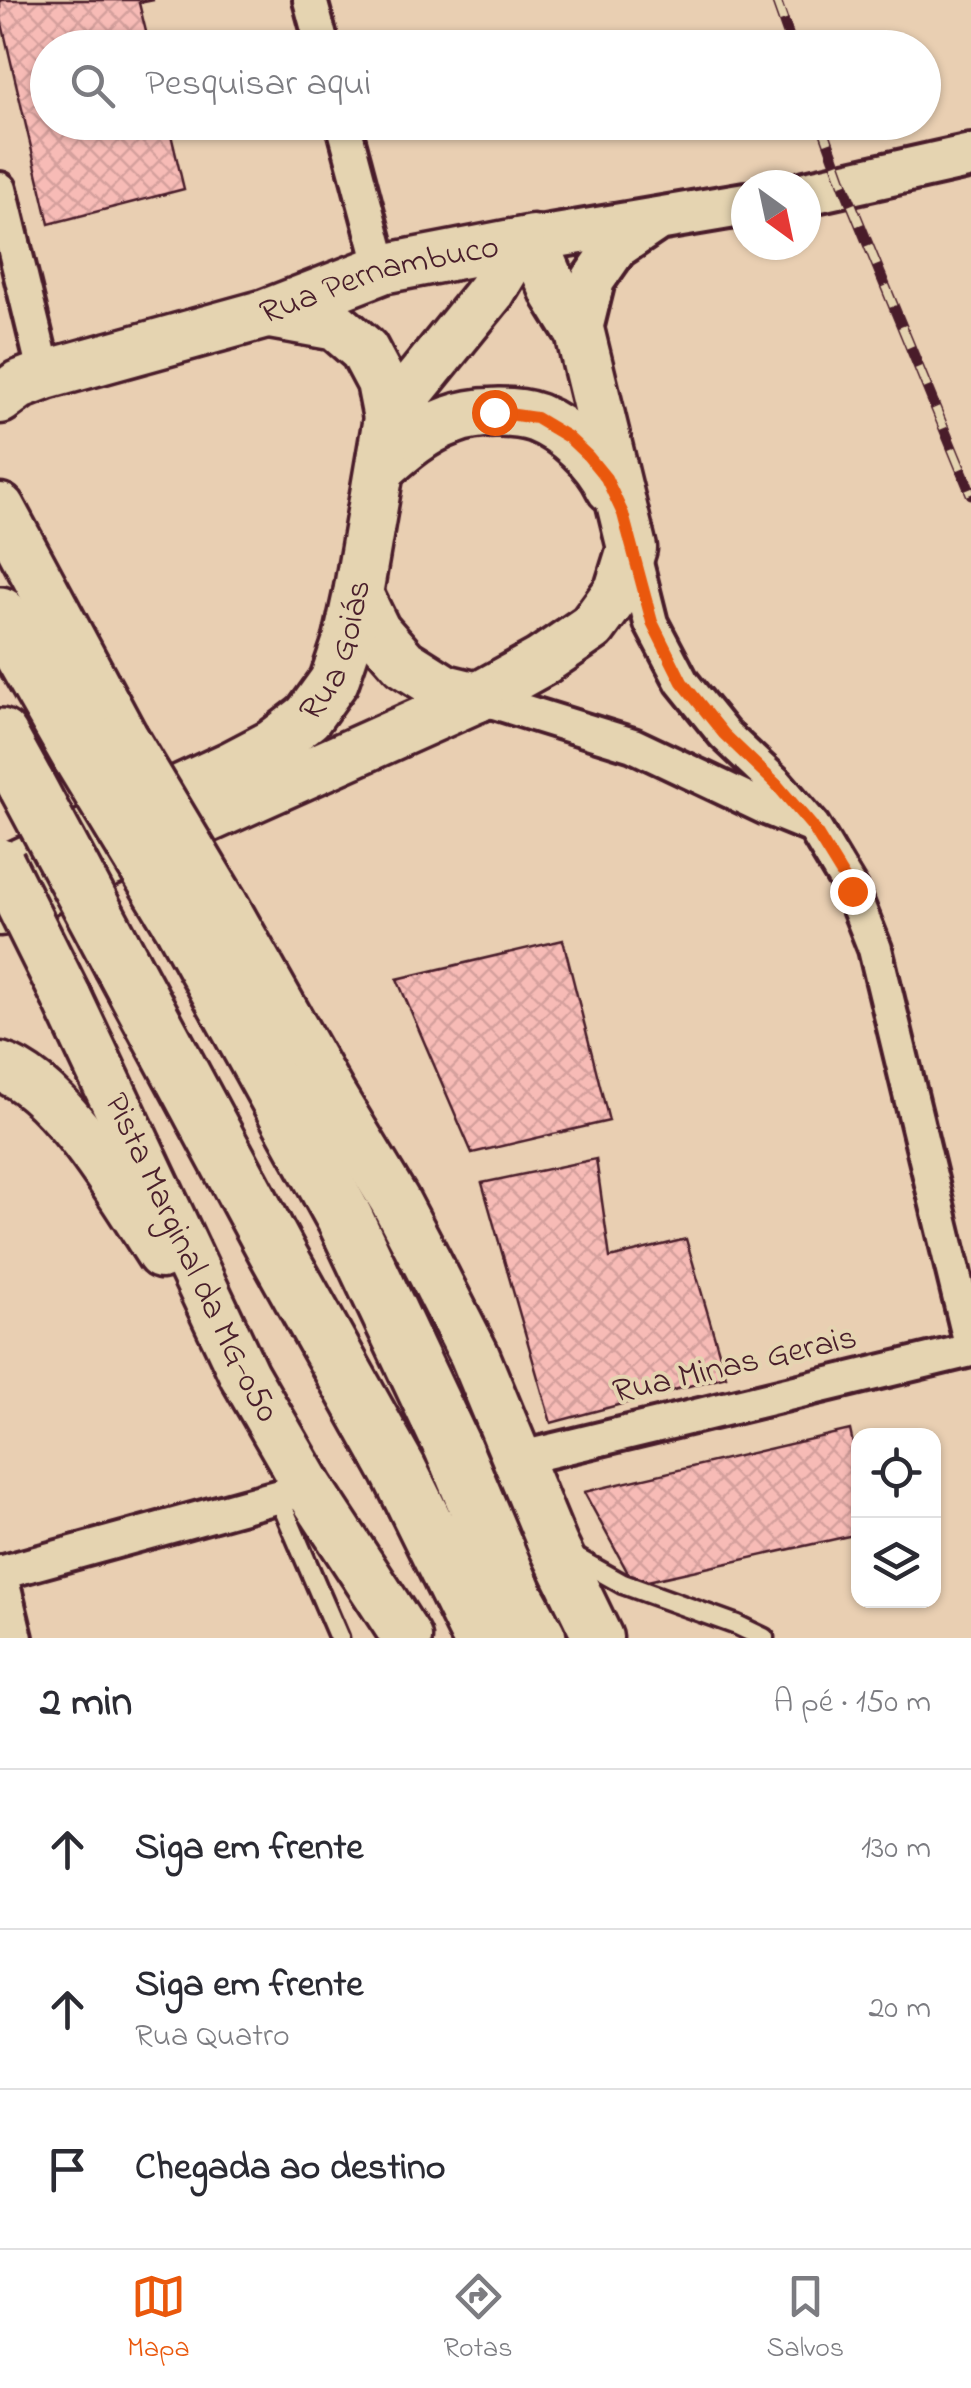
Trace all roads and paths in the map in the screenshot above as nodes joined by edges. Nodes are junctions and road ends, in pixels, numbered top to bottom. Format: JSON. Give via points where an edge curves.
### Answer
{"nodes":[{"id":1,"x":310,"y":0,"type":"edge"},
{"id":2,"x":318,"y":30,"type":"edge"},
{"id":3,"x":348,"y":140,"type":"edge"},
{"id":4,"x":971,"y":156,"type":"edge"},
{"id":5,"x":0,"y":189,"type":"edge"},
{"id":6,"x":821,"y":190,"type":"edge"},
{"id":7,"x":731,"y":207,"type":"edge"},
{"id":8,"x":654,"y":221,"type":"junction"},
{"id":9,"x":527,"y":241,"type":"junction"},
{"id":10,"x":382,"y":269,"type":"junction"},
{"id":11,"x":266,"y":314,"type":"junction"},
{"id":12,"x":580,"y":333,"type":"junction"},
{"id":13,"x":16,"y":385,"type":"edge"},
{"id":14,"x":388,"y":418,"type":"junction"},
{"id":15,"x":380,"y":469,"type":"junction"},
{"id":16,"x":0,"y":508,"type":"edge"},
{"id":17,"x":628,"y":531,"type":"junction"},
{"id":18,"x":358,"y":594,"type":"junction"},
{"id":19,"x":0,"y":614,"type":"edge"},
{"id":20,"x":478,"y":697,"type":"junction"},
{"id":21,"x":0,"y":737,"type":"edge"},
{"id":22,"x":102,"y":747,"type":"junction"},
{"id":23,"x":812,"y":826,"type":"junction"},
{"id":24,"x":0,"y":863,"type":"edge"},
{"id":25,"x":0,"y":873,"type":"edge"},
{"id":26,"x":0,"y":912,"type":"edge"},
{"id":27,"x":203,"y":916,"type":"junction"},
{"id":28,"x":0,"y":1067,"type":"edge"},
{"id":29,"x":971,"y":1347,"type":"edge"},
{"id":30,"x":244,"y":1374,"type":"junction"},
{"id":31,"x":518,"y":1459,"type":"junction"},
{"id":32,"x":294,"y":1492,"type":"junction"},
{"id":33,"x":553,"y":1544,"type":"junction"},
{"id":34,"x":0,"y":1572,"type":"edge"},
{"id":35,"x":16,"y":1638,"type":"edge"},
{"id":36,"x":339,"y":1638,"type":"edge"},
{"id":37,"x":407,"y":1638,"type":"edge"},
{"id":38,"x":481,"y":1638,"type":"edge"},
{"id":39,"x":538,"y":1638,"type":"edge"},
{"id":40,"x":598,"y":1638,"type":"edge"},
{"id":41,"x":764,"y":1638,"type":"edge"}],
"edges":[{"from":1,"to":2,"type":"street"},
{"from":3,"to":10,"type":"street"},
{"from":4,"to":6,"type":"street"},
{"from":5,"to":13,"type":"street"},
{"from":7,"to":8,"type":"street","name":"Rua Pernambuco"},
{"from":8,"to":9,"type":"street","name":"Rua Pernambuco"},
{"from":8,"to":12,"type":"street","via":[[616,247],[593,280]]},
{"from":9,"to":10,"type":"main road","name":"Rua Pernambuco"},
{"from":9,"to":12,"type":"main road"},
{"from":9,"to":14,"type":"main road"},
{"from":10,"to":11,"type":"main road","name":"Rua Pernambuco"},
{"from":11,"to":13,"type":"main road","name":"Rua Pernambuco"},
{"from":11,"to":14,"type":"main road","name":"Rua Goiás","via":[[336,326],[364,350],[382,382]]},
{"from":12,"to":17,"type":"main road"},
{"from":14,"to":15,"type":"main road","name":"Rua Goiás"},
{"from":15,"to":17,"type":"main road","via":[[409,442],[452,419],[494,412],[536,418],[568,437],[606,478]]},
{"from":15,"to":18,"type":"main road","name":"Rua Goiás"},
{"from":16,"to":22,"type":"main road"},
{"from":17,"to":20,"type":"main road","via":[[620,590],[592,627]]},
{"from":17,"to":23,"type":"street","via":[[652,622],[682,682]]},
{"from":18,"to":20,"type":"main road","via":[[404,663],[445,689]]},
{"from":18,"to":25,"type":"main road","name":"Rua Goiás","via":[[334,681],[308,717],[231,766]]},
{"from":19,"to":22,"type":"highway"},
{"from":20,"to":23,"type":"street","via":[[633,745]]},
{"from":20,"to":26,"type":"main road","name":"Rua Goiás"},
{"from":21,"to":38,"type":"highway","bridge":true,"via":[[399,1471]]},
{"from":22,"to":27,"type":"highway","bridge":true},
{"from":23,"to":29,"type":"street","via":[[852,891],[876,949]]},
{"from":24,"to":30,"type":"main road","name":"Pista Marginal da MG-050","bridge":true},
{"from":27,"to":31,"type":"main road","via":[[428,1264]]},
{"from":27,"to":39,"type":"highway"},
{"from":28,"to":30,"type":"main road","via":[[16,1072],[65,1114]]},
{"from":29,"to":31,"type":"street","name":"Rua Minas Gerais"},
{"from":30,"to":32,"type":"main road","name":"Pista Marginal da MG-050"},
{"from":31,"to":33,"type":"main road"},
{"from":32,"to":34,"type":"street"},
{"from":32,"to":36,"type":"lane"},
{"from":32,"to":37,"type":"main road","name":"Pista Marginal da MG-050"},
{"from":33,"to":40,"type":"main road"},
{"from":33,"to":41,"type":"lane","via":[[622,1584]]},
{"from":34,"to":35,"type":"street"}]}
